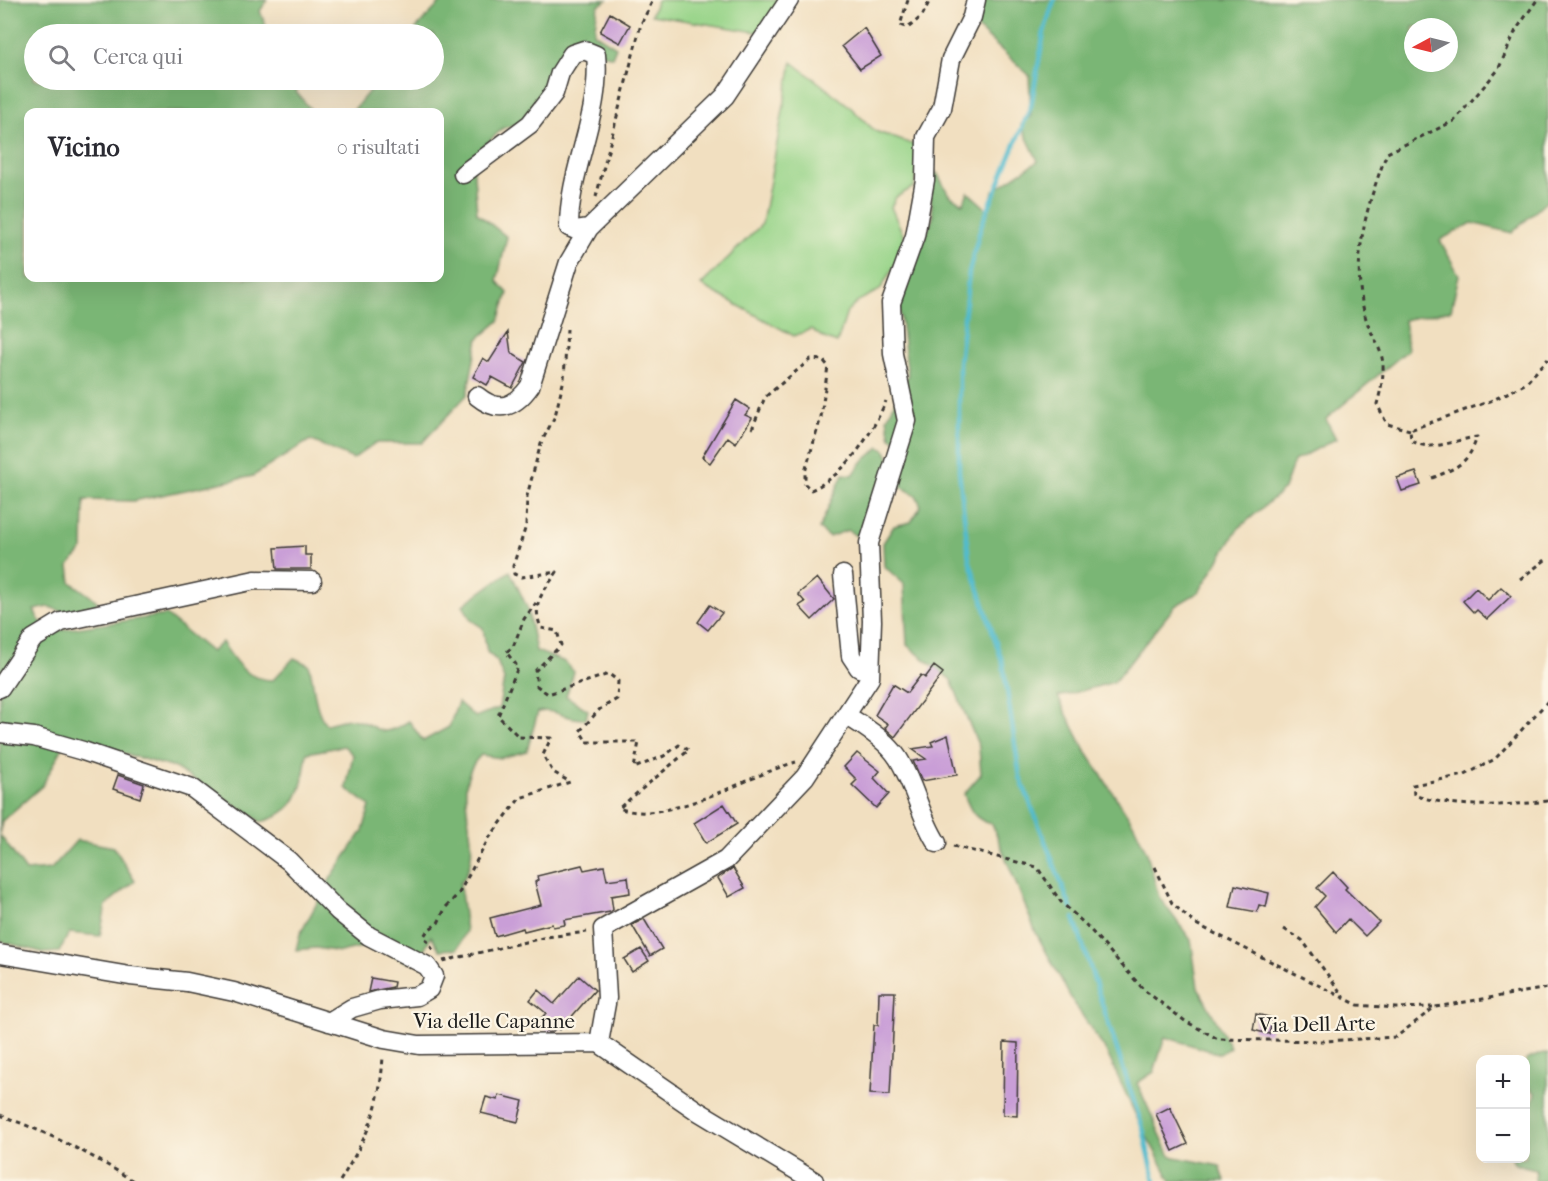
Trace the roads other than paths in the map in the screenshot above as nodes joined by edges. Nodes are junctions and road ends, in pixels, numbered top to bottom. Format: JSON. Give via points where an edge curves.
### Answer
{"nodes":[{"id":1,"x":789,"y":0,"type":"edge"},
{"id":2,"x":976,"y":0,"type":"edge"},
{"id":3,"x":463,"y":174,"type":"dead end"},
{"id":4,"x":590,"y":228,"type":"junction"},
{"id":5,"x":477,"y":396,"type":"dead end"},
{"id":6,"x":843,"y":575,"type":"dead end"},
{"id":7,"x":312,"y":581,"type":"dead end"},
{"id":8,"x":870,"y":671,"type":"junction"},
{"id":9,"x":0,"y":688,"type":"edge"},
{"id":10,"x":847,"y":716,"type":"junction"},
{"id":11,"x":0,"y":733,"type":"edge"},
{"id":12,"x":937,"y":843,"type":"road end"},
{"id":13,"x":0,"y":954,"type":"edge"},
{"id":14,"x":329,"y":1022,"type":"junction"},
{"id":15,"x":599,"y":1043,"type":"junction"},
{"id":16,"x":814,"y":1181,"type":"edge"}],
"edges":[{"from":1,"to":4,"type":"street","via":[[725,96]]},
{"from":2,"to":8,"type":"street","via":[[951,59],[942,108],[926,137],[925,180],[915,236],[891,303],[894,354],[907,422],[869,543]]},
{"from":3,"to":4,"type":"street","via":[[530,124],[554,93],[572,54],[590,52],[596,55],[599,81],[569,211],[569,227]]},
{"from":4,"to":5,"type":"street","via":[[569,262],[530,386],[519,401],[501,407],[488,405]]},
{"from":6,"to":8,"type":"street","via":[[851,656],[859,668]]},
{"from":7,"to":9,"type":"street","via":[[255,580],[61,622],[33,639]]},
{"from":8,"to":10,"type":"street","via":[[870,678]]},
{"from":10,"to":12,"type":"street","via":[[897,756],[925,825]]},
{"from":10,"to":15,"type":"street","via":[[814,764],[726,860],[603,929],[607,998]]},
{"from":11,"to":14,"type":"street","via":[[34,737],[83,751],[192,788],[289,861],[369,936],[427,966],[434,976],[429,989],[417,996],[352,1008]]},
{"from":13,"to":14,"type":"street","name":"Via delle Capanne","via":[[187,982],[234,992]]},
{"from":14,"to":15,"type":"street","name":"Via delle Capanne","via":[[419,1045]]},
{"from":15,"to":16,"type":"street","name":"Via delle Capanne","via":[[696,1110]]}]}
